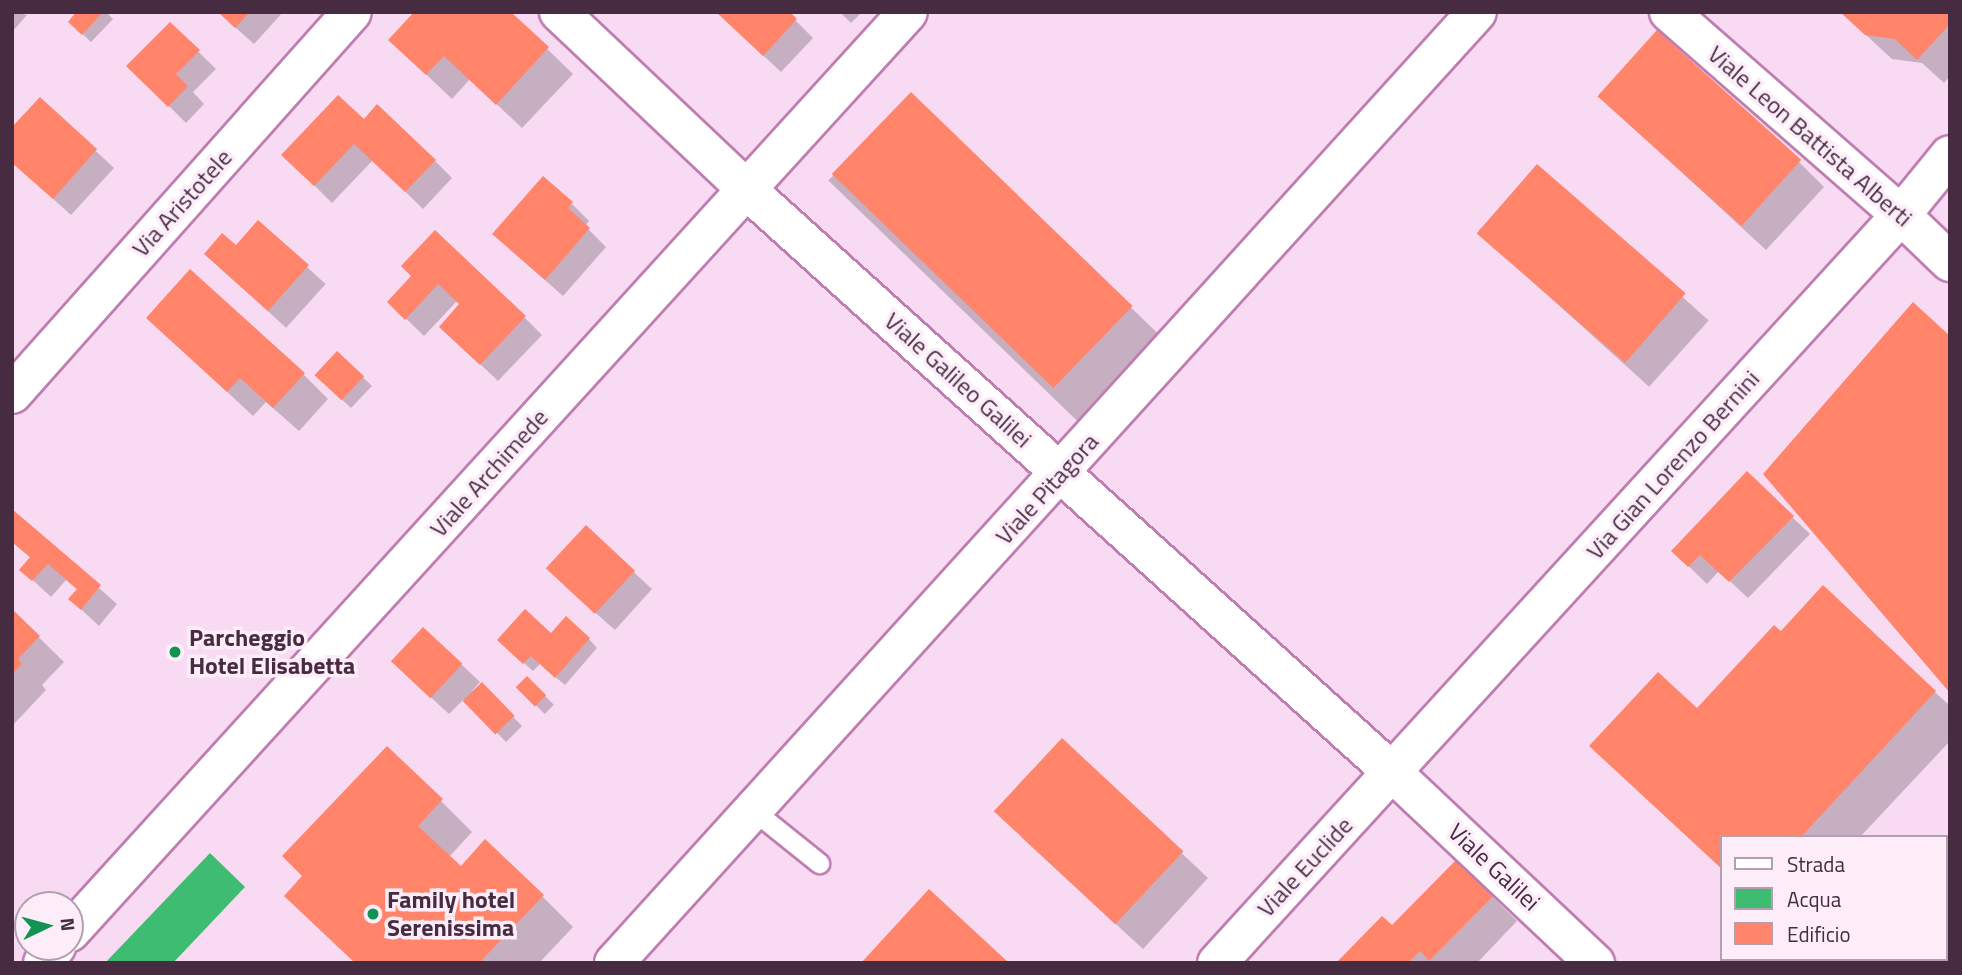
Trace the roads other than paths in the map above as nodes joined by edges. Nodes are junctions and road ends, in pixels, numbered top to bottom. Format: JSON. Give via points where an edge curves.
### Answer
{"nodes":[{"id":1,"x":352,"y":12,"type":"edge"},
{"id":2,"x":559,"y":12,"type":"edge"},
{"id":3,"x":908,"y":12,"type":"edge"},
{"id":4,"x":1477,"y":12,"type":"edge"},
{"id":5,"x":1669,"y":12,"type":"edge"},
{"id":6,"x":1950,"y":155,"type":"edge"},
{"id":7,"x":747,"y":190,"type":"junction"},
{"id":8,"x":1901,"y":215,"type":"junction"},
{"id":9,"x":1950,"y":262,"type":"edge"},
{"id":10,"x":12,"y":394,"type":"edge"},
{"id":11,"x":1062,"y":473,"type":"junction"},
{"id":12,"x":1392,"y":772,"type":"junction"},
{"id":13,"x":753,"y":810,"type":"junction"},
{"id":14,"x":819,"y":863,"type":"dead end"},
{"id":15,"x":84,"y":917,"type":"edge"},
{"id":16,"x":614,"y":963,"type":"edge"},
{"id":17,"x":1217,"y":963,"type":"edge"},
{"id":18,"x":1595,"y":963,"type":"edge"}],
"edges":[{"from":1,"to":10,"type":"street","name":"Via Aristotele"},
{"from":2,"to":7,"type":"street","name":"Viale Galileo Galilei"},
{"from":3,"to":7,"type":"street","name":"Viale Archimede"},
{"from":4,"to":11,"type":"street","name":"Viale Pitagora"},
{"from":5,"to":8,"type":"street","name":"Viale Leon Battista Alberti"},
{"from":6,"to":8,"type":"street","name":"Via Gian Lorenzo Bernini"},
{"from":7,"to":11,"type":"street","name":"Viale Galileo Galilei"},
{"from":7,"to":15,"type":"street","name":"Viale Archimede"},
{"from":8,"to":9,"type":"street","name":"Viale Leon Battista Alberti"},
{"from":8,"to":12,"type":"street","name":"Via Gian Lorenzo Bernini"},
{"from":11,"to":12,"type":"street","name":"Viale Galileo Galilei"},
{"from":11,"to":13,"type":"street","name":"Viale Pitagora"},
{"from":12,"to":17,"type":"street","name":"Viale Euclide"},
{"from":12,"to":18,"type":"street","name":"Viale Galilei"},
{"from":13,"to":14,"type":"lane"},
{"from":13,"to":16,"type":"street","name":"Viale Pitagora"}]}
